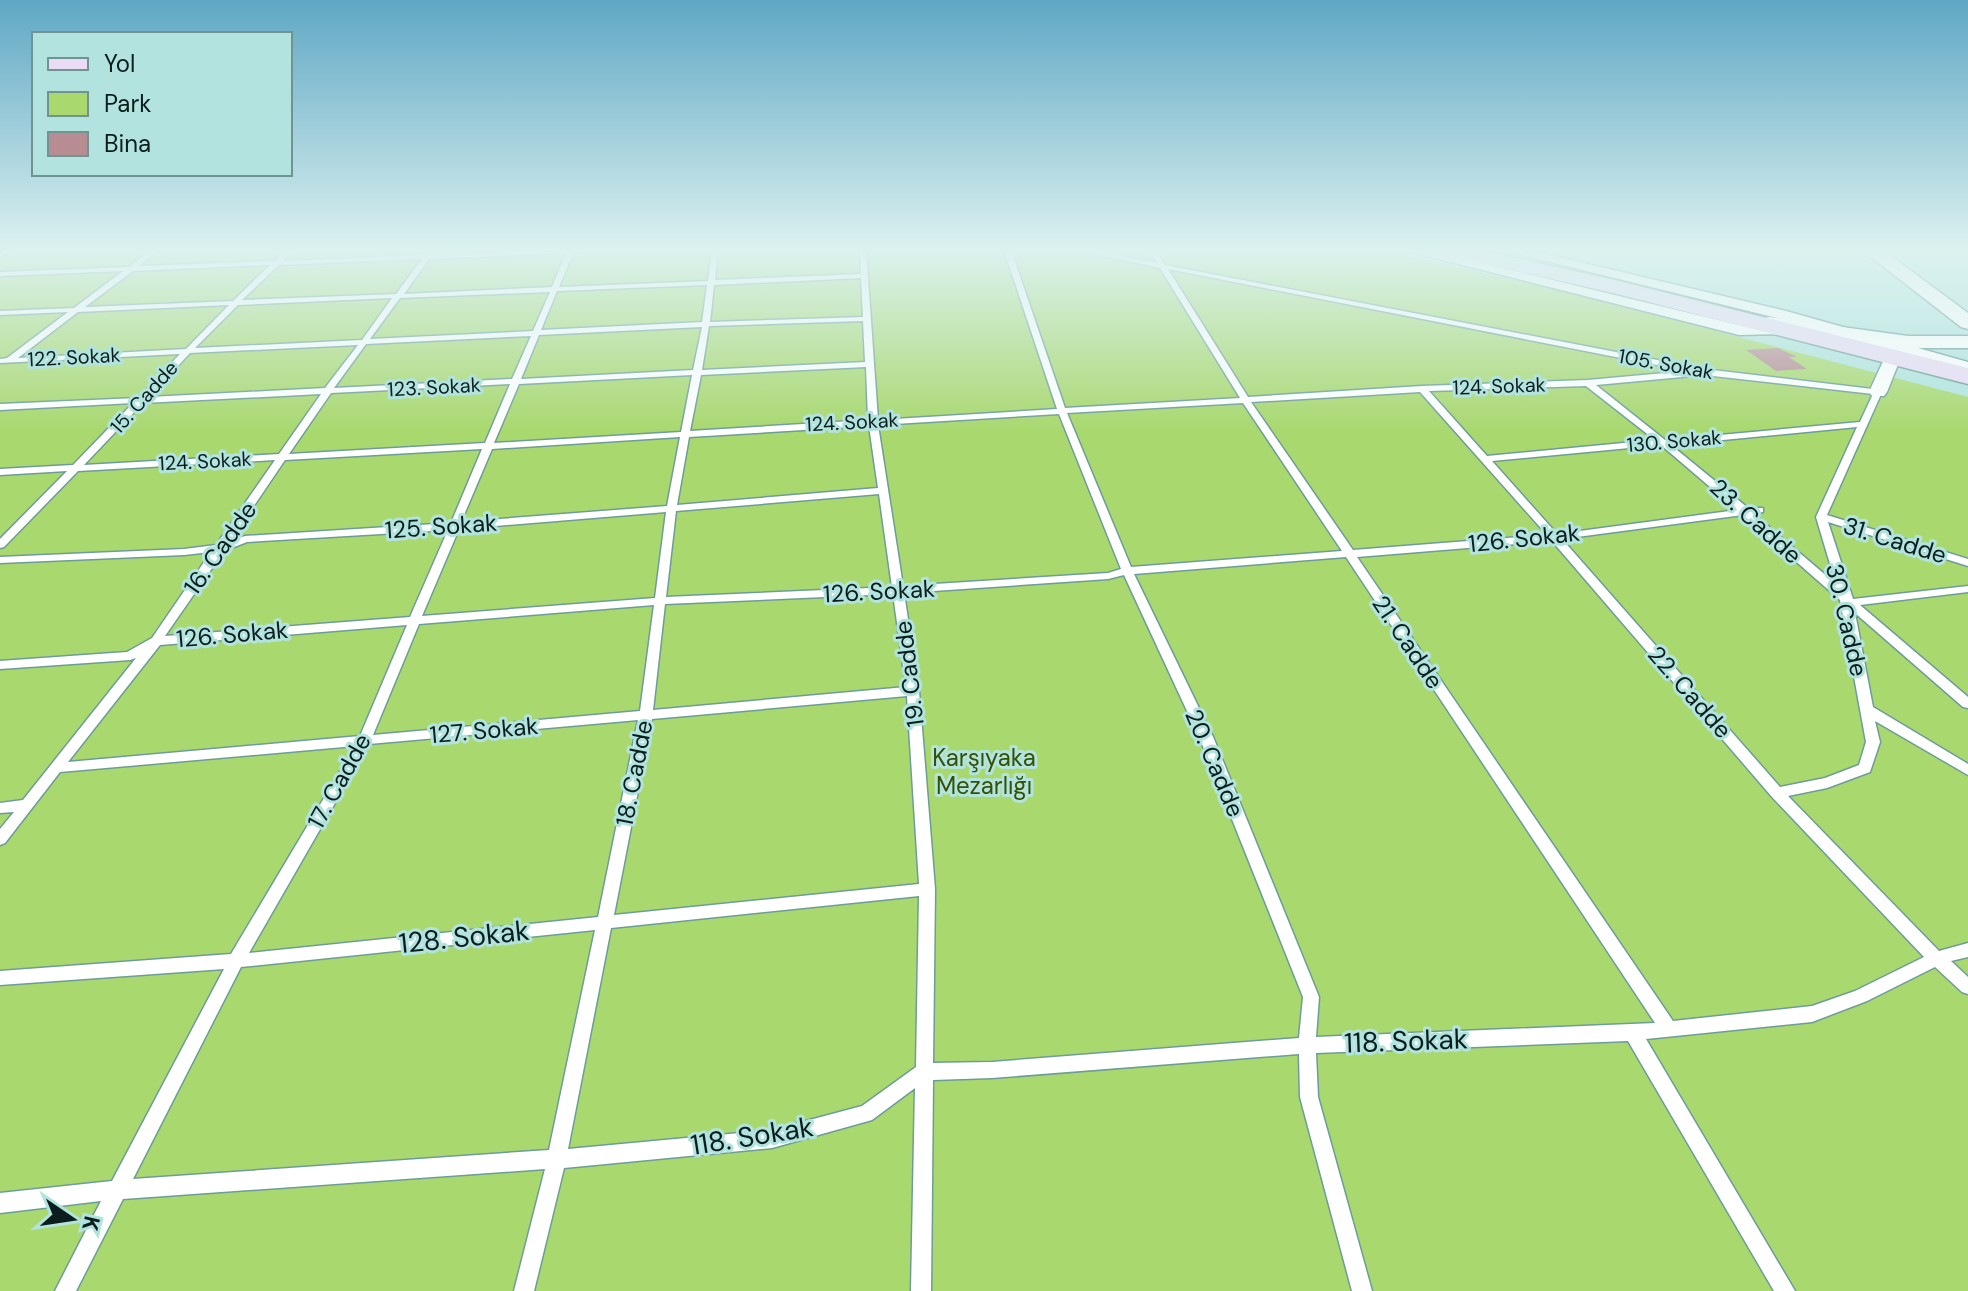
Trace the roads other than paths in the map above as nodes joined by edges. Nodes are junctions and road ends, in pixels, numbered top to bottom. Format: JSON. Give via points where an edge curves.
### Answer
{"nodes":[{"id":1,"x":73,"y":310,"type":"edge"},
{"id":2,"x":79,"y":310,"type":"edge"},
{"id":3,"x":225,"y":310,"type":"edge"},
{"id":4,"x":386,"y":310,"type":"edge"},
{"id":5,"x":545,"y":310,"type":"edge"},
{"id":6,"x":707,"y":310,"type":"edge"},
{"id":7,"x":867,"y":310,"type":"edge"},
{"id":8,"x":1028,"y":310,"type":"edge"},
{"id":9,"x":1189,"y":310,"type":"edge"},
{"id":10,"x":1385,"y":310,"type":"edge"},
{"id":11,"x":1658,"y":310,"type":"edge"},
{"id":12,"x":1707,"y":310,"type":"edge"},
{"id":13,"x":1760,"y":310,"type":"edge"},
{"id":14,"x":1946,"y":310,"type":"edge"},
{"id":15,"x":0,"y":313,"type":"edge"},
{"id":16,"x":867,"y":319,"type":"junction"},
{"id":17,"x":1753,"y":321,"type":"junction"},
{"id":18,"x":706,"y":324,"type":"junction"},
{"id":19,"x":1968,"y":328,"type":"edge"},
{"id":20,"x":1785,"y":329,"type":"junction"},
{"id":21,"x":534,"y":334,"type":"junction"},
{"id":22,"x":1852,"y":334,"type":"junction"},
{"id":23,"x":364,"y":342,"type":"junction"},
{"id":24,"x":185,"y":351,"type":"junction"},
{"id":25,"x":1893,"y":357,"type":"junction"},
{"id":26,"x":4,"y":361,"type":"edge"},
{"id":27,"x":868,"y":364,"type":"junction"},
{"id":28,"x":1968,"y":367,"type":"edge"},
{"id":29,"x":0,"y":368,"type":"edge"},
{"id":30,"x":1704,"y":372,"type":"junction"},
{"id":31,"x":697,"y":373,"type":"junction"},
{"id":32,"x":1968,"y":376,"type":"edge"},
{"id":33,"x":514,"y":383,"type":"junction"},
{"id":34,"x":1588,"y":383,"type":"junction"},
{"id":35,"x":1422,"y":389,"type":"junction"},
{"id":36,"x":327,"y":392,"type":"junction"},
{"id":37,"x":1878,"y":392,"type":"junction"},
{"id":38,"x":143,"y":399,"type":"junction"},
{"id":39,"x":1245,"y":399,"type":"junction"},
{"id":40,"x":0,"y":407,"type":"edge"},
{"id":41,"x":1062,"y":411,"type":"junction"},
{"id":42,"x":873,"y":420,"type":"junction"},
{"id":43,"x":1863,"y":424,"type":"junction"},
{"id":44,"x":684,"y":433,"type":"junction"},
{"id":45,"x":1665,"y":441,"type":"junction"},
{"id":46,"x":490,"y":446,"type":"junction"},
{"id":47,"x":281,"y":458,"type":"junction"},
{"id":48,"x":1485,"y":459,"type":"junction"},
{"id":49,"x":79,"y":467,"type":"junction"},
{"id":50,"x":0,"y":472,"type":"edge"},
{"id":51,"x":884,"y":491,"type":"junction"},
{"id":52,"x":671,"y":509,"type":"junction"},
{"id":53,"x":1752,"y":511,"type":"junction"},
{"id":54,"x":1821,"y":517,"type":"junction"},
{"id":55,"x":456,"y":526,"type":"junction"},
{"id":56,"x":1553,"y":536,"type":"junction"},
{"id":57,"x":0,"y":545,"type":"edge"},
{"id":58,"x":221,"y":548,"type":"junction"},
{"id":59,"x":1350,"y":555,"type":"junction"},
{"id":60,"x":0,"y":560,"type":"edge"},
{"id":61,"x":1968,"y":563,"type":"edge"},
{"id":62,"x":1127,"y":571,"type":"junction"},
{"id":63,"x":1968,"y":589,"type":"edge"},
{"id":64,"x":899,"y":590,"type":"junction"},
{"id":65,"x":661,"y":601,"type":"junction"},
{"id":66,"x":1847,"y":603,"type":"junction"},
{"id":67,"x":416,"y":618,"type":"junction"},
{"id":68,"x":156,"y":641,"type":"junction"},
{"id":69,"x":0,"y":665,"type":"edge"},
{"id":70,"x":913,"y":691,"type":"junction"},
{"id":71,"x":1968,"y":704,"type":"edge"},
{"id":72,"x":1866,"y":709,"type":"junction"},
{"id":73,"x":646,"y":715,"type":"junction"},
{"id":74,"x":364,"y":741,"type":"junction"},
{"id":75,"x":54,"y":768,"type":"junction"},
{"id":76,"x":1968,"y":770,"type":"edge"},
{"id":77,"x":1777,"y":793,"type":"junction"},
{"id":78,"x":24,"y":805,"type":"junction"},
{"id":79,"x":0,"y":808,"type":"edge"},
{"id":80,"x":0,"y":839,"type":"edge"},
{"id":81,"x":927,"y":889,"type":"junction"},
{"id":82,"x":606,"y":922,"type":"junction"},
{"id":83,"x":1968,"y":950,"type":"edge"},
{"id":84,"x":1938,"y":958,"type":"junction"},
{"id":85,"x":236,"y":961,"type":"junction"},
{"id":86,"x":0,"y":978,"type":"edge"},
{"id":87,"x":1968,"y":987,"type":"edge"},
{"id":88,"x":1669,"y":1029,"type":"junction"},
{"id":89,"x":1633,"y":1033,"type":"junction"},
{"id":90,"x":1307,"y":1045,"type":"junction"},
{"id":91,"x":923,"y":1072,"type":"junction"},
{"id":92,"x":557,"y":1159,"type":"junction"},
{"id":93,"x":115,"y":1190,"type":"junction"},
{"id":94,"x":0,"y":1203,"type":"edge"},
{"id":95,"x":65,"y":1291,"type":"edge"},
{"id":96,"x":524,"y":1291,"type":"edge"},
{"id":97,"x":921,"y":1291,"type":"edge"},
{"id":98,"x":1362,"y":1291,"type":"edge"},
{"id":99,"x":1785,"y":1291,"type":"edge"}],
"edges":[{"from":1,"to":15,"type":"lane"},
{"from":2,"to":26,"type":"lane"},
{"from":3,"to":24,"type":"lane","name":"15. Cadde"},
{"from":4,"to":23,"type":"lane","name":"16. Cadde"},
{"from":5,"to":21,"type":"lane","name":"17. Cadde"},
{"from":6,"to":18,"type":"lane","name":"18. Cadde"},
{"from":7,"to":16,"type":"lane","name":"19. Cadde"},
{"from":8,"to":41,"type":"lane","name":"20. Cadde"},
{"from":9,"to":39,"type":"lane","name":"21. Cadde"},
{"from":10,"to":30,"type":"lane","name":"105. Sokak"},
{"from":11,"to":20,"type":"street","via":[[1739,330]]},
{"from":12,"to":17,"type":"main road"},
{"from":13,"to":22,"type":"street"},
{"from":14,"to":19,"type":"street"},
{"from":16,"to":18,"type":"lane","name":"122. Sokak"},
{"from":16,"to":27,"type":"lane","name":"19. Cadde"},
{"from":17,"to":20,"type":"main road"},
{"from":17,"to":22,"type":"street"},
{"from":18,"to":21,"type":"lane","name":"122. Sokak"},
{"from":18,"to":31,"type":"lane","name":"18. Cadde"},
{"from":19,"to":22,"type":"street","via":[[1932,344]]},
{"from":20,"to":25,"type":"main road"},
{"from":21,"to":23,"type":"lane","name":"122. Sokak"},
{"from":21,"to":33,"type":"lane","name":"17. Cadde"},
{"from":22,"to":28,"type":"street"},
{"from":23,"to":24,"type":"lane","name":"122. Sokak"},
{"from":23,"to":36,"type":"lane","name":"16. Cadde"},
{"from":24,"to":26,"type":"lane","name":"122. Sokak"},
{"from":24,"to":38,"type":"lane","name":"15. Cadde"},
{"from":25,"to":32,"type":"main road"},
{"from":25,"to":37,"type":"street"},
{"from":26,"to":29,"type":"lane"},
{"from":27,"to":31,"type":"lane","name":"123. Sokak"},
{"from":27,"to":42,"type":"lane","name":"19. Cadde"},
{"from":30,"to":34,"type":"lane","name":"124. Sokak"},
{"from":30,"to":37,"type":"lane","name":"105. Sokak"},
{"from":31,"to":33,"type":"lane","name":"123. Sokak"},
{"from":31,"to":44,"type":"lane","name":"18. Cadde"},
{"from":33,"to":36,"type":"lane","name":"123. Sokak"},
{"from":33,"to":46,"type":"lane","name":"17. Cadde"},
{"from":34,"to":35,"type":"lane","name":"124. Sokak"},
{"from":34,"to":45,"type":"lane","name":"23. Cadde"},
{"from":35,"to":39,"type":"lane","name":"124. Sokak"},
{"from":35,"to":48,"type":"lane","name":"22. Cadde"},
{"from":36,"to":38,"type":"lane","name":"123. Sokak"},
{"from":36,"to":47,"type":"lane","name":"16. Cadde"},
{"from":37,"to":43,"type":"lane"},
{"from":38,"to":40,"type":"lane","name":"123. Sokak"},
{"from":38,"to":49,"type":"lane","name":"15. Cadde"},
{"from":39,"to":41,"type":"lane","name":"124. Sokak"},
{"from":39,"to":59,"type":"lane","name":"21. Cadde"},
{"from":41,"to":42,"type":"lane","name":"124. Sokak"},
{"from":41,"to":62,"type":"lane","name":"20. Cadde"},
{"from":42,"to":44,"type":"lane","name":"124. Sokak"},
{"from":42,"to":51,"type":"lane","name":"19. Cadde"},
{"from":43,"to":45,"type":"lane","name":"130. Sokak"},
{"from":43,"to":54,"type":"lane"},
{"from":44,"to":46,"type":"lane","name":"124. Sokak"},
{"from":44,"to":52,"type":"lane","name":"18. Cadde"},
{"from":45,"to":48,"type":"lane","name":"130. Sokak"},
{"from":45,"to":53,"type":"lane","name":"23. Cadde"},
{"from":46,"to":47,"type":"lane","name":"124. Sokak"},
{"from":46,"to":55,"type":"lane","name":"17. Cadde"},
{"from":47,"to":49,"type":"lane","name":"124. Sokak"},
{"from":47,"to":58,"type":"lane","name":"16. Cadde"},
{"from":48,"to":56,"type":"lane","name":"22. Cadde"},
{"from":49,"to":50,"type":"lane","name":"124. Sokak"},
{"from":49,"to":57,"type":"lane","name":"15. Cadde"},
{"from":51,"to":52,"type":"lane","name":"125. Sokak"},
{"from":51,"to":64,"type":"lane","name":"19. Cadde"},
{"from":52,"to":55,"type":"lane","name":"125. Sokak"},
{"from":52,"to":65,"type":"lane","name":"18. Cadde"},
{"from":53,"to":56,"type":"lane","name":"126. Sokak"},
{"from":53,"to":66,"type":"lane","name":"23. Cadde"},
{"from":54,"to":61,"type":"lane","name":"31. Cadde"},
{"from":54,"to":66,"type":"lane","name":"30. Cadde"},
{"from":55,"to":58,"type":"lane","name":"125. Sokak","via":[[245,539]]},
{"from":55,"to":67,"type":"lane","name":"17. Cadde"},
{"from":56,"to":59,"type":"lane","name":"126. Sokak"},
{"from":56,"to":77,"type":"lane","name":"22. Cadde"},
{"from":58,"to":60,"type":"lane","name":"125. Sokak"},
{"from":58,"to":68,"type":"lane","name":"16. Cadde"},
{"from":59,"to":62,"type":"lane","name":"126. Sokak"},
{"from":59,"to":88,"type":"lane","name":"21. Cadde"},
{"from":62,"to":64,"type":"lane","name":"126. Sokak"},
{"from":62,"to":90,"type":"lane","name":"20. Cadde","via":[[1207,739],[1311,997]]},
{"from":63,"to":66,"type":"lane"},
{"from":64,"to":65,"type":"lane","name":"126. Sokak"},
{"from":64,"to":70,"type":"lane","name":"19. Cadde"},
{"from":65,"to":67,"type":"lane","name":"126. Sokak"},
{"from":65,"to":73,"type":"lane","name":"18. Cadde"},
{"from":66,"to":71,"type":"lane","name":"23. Cadde"},
{"from":66,"to":72,"type":"lane","name":"30. Cadde"},
{"from":67,"to":68,"type":"lane","name":"126. Sokak"},
{"from":67,"to":74,"type":"lane","name":"17. Cadde"},
{"from":68,"to":69,"type":"lane","name":"126. Sokak","via":[[130,656]]},
{"from":68,"to":75,"type":"lane","name":"16. Cadde"},
{"from":70,"to":73,"type":"lane","name":"127. Sokak"},
{"from":70,"to":81,"type":"lane","name":"19. Cadde"},
{"from":72,"to":76,"type":"lane"},
{"from":72,"to":77,"type":"lane","name":"30. Cadde","via":[[1873,742],[1865,768],[1827,783]]},
{"from":73,"to":74,"type":"lane","name":"127. Sokak"},
{"from":73,"to":82,"type":"lane","name":"18. Cadde"},
{"from":74,"to":75,"type":"lane","name":"127. Sokak"},
{"from":74,"to":85,"type":"lane","name":"17. Cadde"},
{"from":75,"to":78,"type":"lane","name":"16. Cadde"},
{"from":77,"to":84,"type":"lane","name":"22. Cadde"},
{"from":78,"to":79,"type":"lane"},
{"from":78,"to":80,"type":"lane","name":"16. Cadde"},
{"from":81,"to":82,"type":"lane","name":"128. Sokak"},
{"from":81,"to":91,"type":"lane","name":"19. Cadde"},
{"from":82,"to":85,"type":"lane","name":"128. Sokak"},
{"from":82,"to":92,"type":"lane","name":"18. Cadde"},
{"from":83,"to":84,"type":"lane","name":"118. Sokak"},
{"from":84,"to":87,"type":"lane","name":"22. Cadde"},
{"from":84,"to":88,"type":"lane","name":"118. Sokak","via":[[1812,1014]]},
{"from":85,"to":86,"type":"lane","name":"128. Sokak"},
{"from":85,"to":93,"type":"lane","name":"17. Cadde"},
{"from":88,"to":89,"type":"lane","name":"118. Sokak"},
{"from":89,"to":90,"type":"lane","name":"118. Sokak"},
{"from":89,"to":99,"type":"lane"},
{"from":90,"to":91,"type":"lane","name":"118. Sokak"},
{"from":90,"to":98,"type":"lane","name":"20. Cadde","via":[[1309,1097]]},
{"from":91,"to":92,"type":"lane","name":"118. Sokak","via":[[866,1114],[772,1139]]},
{"from":91,"to":97,"type":"lane","name":"19. Cadde"},
{"from":92,"to":93,"type":"lane","name":"118. Sokak"},
{"from":92,"to":96,"type":"lane","name":"18. Cadde"},
{"from":93,"to":94,"type":"lane","name":"118. Sokak"},
{"from":93,"to":95,"type":"lane","name":"17. Cadde"}]}
